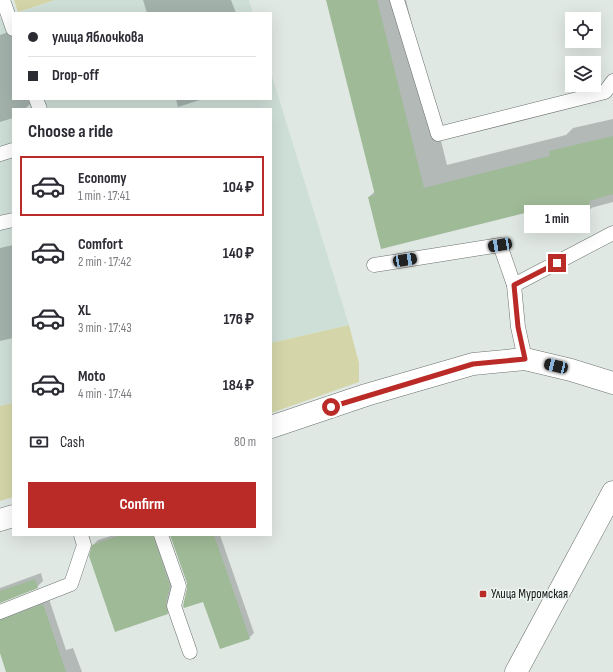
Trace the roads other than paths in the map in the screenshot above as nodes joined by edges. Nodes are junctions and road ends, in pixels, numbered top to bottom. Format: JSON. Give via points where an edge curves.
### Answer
{"nodes":[{"id":1,"x":3,"y":0,"type":"edge"},
{"id":2,"x":397,"y":0,"type":"edge"},
{"id":3,"x":12,"y":26,"type":"edge"},
{"id":4,"x":613,"y":81,"type":"edge"},
{"id":5,"x":12,"y":150,"type":"edge"},
{"id":6,"x":0,"y":154,"type":"edge"},
{"id":7,"x":12,"y":220,"type":"edge"},
{"id":8,"x":0,"y":223,"type":"edge"},
{"id":9,"x":613,"y":233,"type":"edge"},
{"id":10,"x":374,"y":265,"type":"dead end"},
{"id":11,"x":514,"y":285,"type":"junction"},
{"id":12,"x":525,"y":359,"type":"junction"},
{"id":13,"x":613,"y":383,"type":"edge"},
{"id":14,"x":272,"y":427,"type":"edge"},
{"id":15,"x":613,"y":492,"type":"edge"},
{"id":16,"x":12,"y":516,"type":"edge"},
{"id":17,"x":0,"y":520,"type":"edge"},
{"id":18,"x":81,"y":536,"type":"edge"},
{"id":19,"x":161,"y":536,"type":"edge"},
{"id":20,"x":0,"y":612,"type":"edge"},
{"id":21,"x":190,"y":652,"type":"dead end"},
{"id":22,"x":516,"y":672,"type":"edge"}],
"edges":[{"from":1,"to":3,"type":"lane"},
{"from":2,"to":4,"type":"lane","via":[[438,134],[606,92]]},
{"from":5,"to":6,"type":"lane"},
{"from":7,"to":8,"type":"lane"},
{"from":9,"to":11,"type":"lane"},
{"from":10,"to":11,"type":"lane","via":[[500,245]]},
{"from":11,"to":12,"type":"lane","via":[[518,327]]},
{"from":12,"to":13,"type":"street"},
{"from":12,"to":14,"type":"street","via":[[473,364],[366,395]]},
{"from":15,"to":22,"type":"street"},
{"from":16,"to":17,"type":"street"},
{"from":18,"to":20,"type":"lane","via":[[84,545],[70,584]]},
{"from":19,"to":21,"type":"lane","via":[[178,586],[174,606]]}]}
